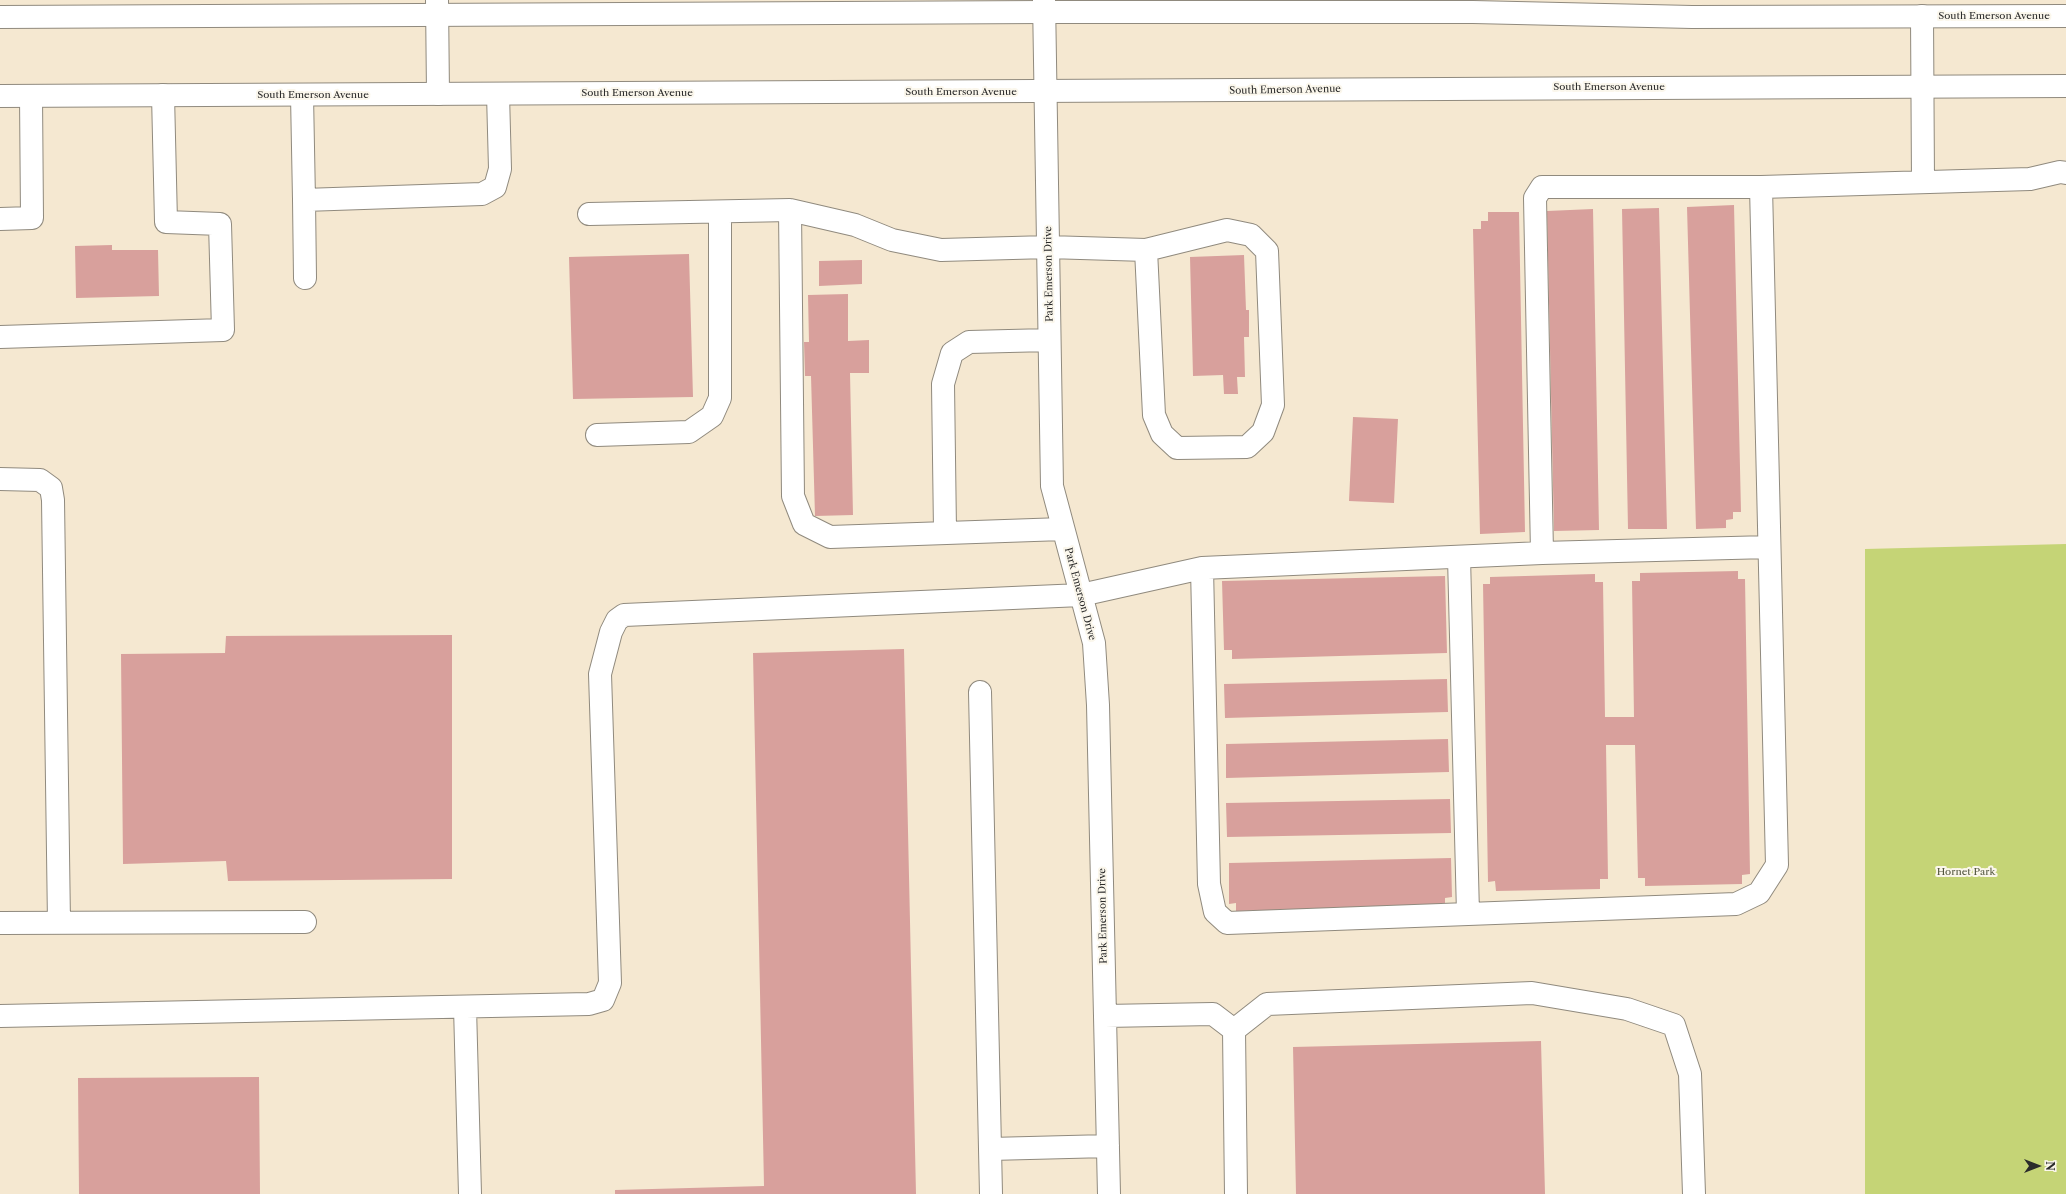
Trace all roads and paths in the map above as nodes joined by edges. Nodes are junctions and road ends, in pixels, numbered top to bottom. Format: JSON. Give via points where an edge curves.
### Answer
{"nodes":[{"id":1,"x":1044,"y":6,"type":"edge"},
{"id":2,"x":437,"y":8,"type":"edge"},
{"id":3,"x":1922,"y":16,"type":"junction"},
{"id":4,"x":2066,"y":16,"type":"edge"},
{"id":5,"x":0,"y":17,"type":"edge"},
{"id":6,"x":1923,"y":86,"type":"junction"},
{"id":7,"x":2066,"y":86,"type":"edge"},
{"id":8,"x":1046,"y":92,"type":"junction"},
{"id":9,"x":438,"y":94,"type":"junction"},
{"id":10,"x":498,"y":94,"type":"junction"},
{"id":11,"x":302,"y":95,"type":"junction"},
{"id":12,"x":0,"y":96,"type":"edge"},
{"id":13,"x":31,"y":96,"type":"junction"},
{"id":14,"x":163,"y":96,"type":"junction"},
{"id":15,"x":2066,"y":173,"type":"edge"},
{"id":16,"x":1923,"y":182,"type":"junction"},
{"id":17,"x":1762,"y":187,"type":"junction"},
{"id":18,"x":304,"y":200,"type":"junction"},
{"id":19,"x":790,"y":210,"type":"junction"},
{"id":20,"x":720,"y":212,"type":"junction"},
{"id":21,"x":589,"y":214,"type":"dead end"},
{"id":22,"x":0,"y":219,"type":"edge"},
{"id":23,"x":1048,"y":248,"type":"junction"},
{"id":24,"x":1146,"y":250,"type":"junction"},
{"id":25,"x":305,"y":278,"type":"dead end"},
{"id":26,"x":0,"y":337,"type":"edge"},
{"id":27,"x":1049,"y":340,"type":"junction"},
{"id":28,"x":597,"y":435,"type":"dead end"},
{"id":29,"x":0,"y":479,"type":"edge"},
{"id":30,"x":1063,"y":528,"type":"junction"},
{"id":31,"x":945,"y":532,"type":"junction"},
{"id":32,"x":1769,"y":547,"type":"junction"},
{"id":33,"x":1542,"y":553,"type":"junction"},
{"id":34,"x":1459,"y":556,"type":"junction"},
{"id":35,"x":1202,"y":568,"type":"junction"},
{"id":36,"x":1081,"y":595,"type":"junction"},
{"id":37,"x":980,"y":692,"type":"dead end"},
{"id":38,"x":1468,"y":914,"type":"junction"},
{"id":39,"x":305,"y":922,"type":"dead end"},
{"id":40,"x":0,"y":923,"type":"edge"},
{"id":41,"x":59,"y":923,"type":"junction"},
{"id":42,"x":465,"y":1007,"type":"junction"},
{"id":43,"x":0,"y":1016,"type":"edge"},
{"id":44,"x":1105,"y":1016,"type":"junction"},
{"id":45,"x":1234,"y":1030,"type":"junction"},
{"id":46,"x":1108,"y":1146,"type":"junction"},
{"id":47,"x":990,"y":1149,"type":"junction"},
{"id":48,"x":470,"y":1194,"type":"edge"},
{"id":49,"x":991,"y":1194,"type":"edge"},
{"id":50,"x":1109,"y":1194,"type":"edge"},
{"id":51,"x":1236,"y":1194,"type":"edge"},
{"id":52,"x":1694,"y":1194,"type":"edge"}],
"edges":[{"from":1,"to":2,"type":"main road","name":"South Emerson Avenue"},
{"from":1,"to":3,"type":"main road","name":"South Emerson Avenue","via":[[1692,17]]},
{"from":1,"to":8,"type":"main road","name":"Park Emerson Drive"},
{"from":2,"to":5,"type":"main road","name":"South Emerson Avenue"},
{"from":2,"to":9,"type":"main road"},
{"from":3,"to":4,"type":"main road","name":"South Emerson Avenue"},
{"from":3,"to":6,"type":"main road"},
{"from":6,"to":7,"type":"main road","name":"South Emerson Avenue"},
{"from":6,"to":8,"type":"main road","name":"South Emerson Avenue"},
{"from":6,"to":16,"type":"main road"},
{"from":8,"to":10,"type":"main road","name":"South Emerson Avenue"},
{"from":8,"to":23,"type":"main road","name":"Park Emerson Drive"},
{"from":9,"to":10,"type":"main road","name":"South Emerson Avenue"},
{"from":9,"to":11,"type":"main road","name":"South Emerson Avenue"},
{"from":10,"to":18,"type":"main road","via":[[500,169],[495,186],[482,194]]},
{"from":11,"to":14,"type":"main road","name":"South Emerson Avenue"},
{"from":11,"to":18,"type":"main road"},
{"from":12,"to":13,"type":"main road","name":"South Emerson Avenue"},
{"from":13,"to":14,"type":"main road","name":"South Emerson Avenue"},
{"from":13,"to":22,"type":"main road","via":[[32,218]]},
{"from":14,"to":26,"type":"main road","via":[[166,222],[220,224],[223,330]]},
{"from":15,"to":16,"type":"main road","via":[[2030,179]]},
{"from":16,"to":17,"type":"main road"},
{"from":17,"to":32,"type":"main road"},
{"from":17,"to":33,"type":"main road","via":[[1542,187],[1536,198]]},
{"from":18,"to":25,"type":"main road"},
{"from":19,"to":20,"type":"main road"},
{"from":19,"to":23,"type":"main road","via":[[855,224],[892,240],[941,250]]},
{"from":19,"to":31,"type":"main road","via":[[793,496],[804,524],[830,537]]},
{"from":20,"to":21,"type":"main road"},
{"from":20,"to":28,"type":"main road","via":[[720,398],[712,416],[689,432]]},
{"from":23,"to":24,"type":"main road"},
{"from":23,"to":27,"type":"main road","name":"Park Emerson Drive"},
{"from":24,"to":24,"type":"main road","via":[[1154,414],[1162,434],[1177,448],[1247,447],[1263,432],[1273,405],[1267,251],[1250,235],[1227,230]]},
{"from":27,"to":30,"type":"main road","name":"Park Emerson Drive","via":[[1052,486]]},
{"from":27,"to":31,"type":"main road","via":[[969,342],[952,353],[943,384]]},
{"from":29,"to":41,"type":"main road","via":[[40,480],[51,488],[53,500]]},
{"from":30,"to":31,"type":"main road"},
{"from":30,"to":36,"type":"main road","name":"Park Emerson Drive"},
{"from":32,"to":33,"type":"main road"},
{"from":32,"to":38,"type":"main road","via":[[1777,865],[1759,893],[1736,904]]},
{"from":33,"to":34,"type":"main road"},
{"from":34,"to":35,"type":"main road"},
{"from":34,"to":38,"type":"main road"},
{"from":35,"to":36,"type":"main road"},
{"from":35,"to":38,"type":"main road","via":[[1209,884],[1215,912],[1227,923]]},
{"from":36,"to":42,"type":"main road","via":[[624,615],[617,620],[611,632],[600,674],[610,983],[603,1000],[589,1004]]},
{"from":36,"to":44,"type":"main road","name":"Park Emerson Drive","via":[[1094,643],[1098,705]]},
{"from":37,"to":47,"type":"main road"},
{"from":39,"to":41,"type":"main road"},
{"from":40,"to":41,"type":"main road"},
{"from":42,"to":43,"type":"main road"},
{"from":42,"to":48,"type":"main road"},
{"from":44,"to":45,"type":"main road","via":[[1213,1014]]},
{"from":44,"to":46,"type":"main road","name":"Park Emerson Drive"},
{"from":45,"to":51,"type":"main road"},
{"from":45,"to":52,"type":"main road","via":[[1267,1004],[1532,993],[1627,1009],[1674,1025],[1690,1074]]},
{"from":46,"to":47,"type":"main road"},
{"from":46,"to":50,"type":"main road","name":"Park Emerson Drive"},
{"from":47,"to":49,"type":"main road"}]}
